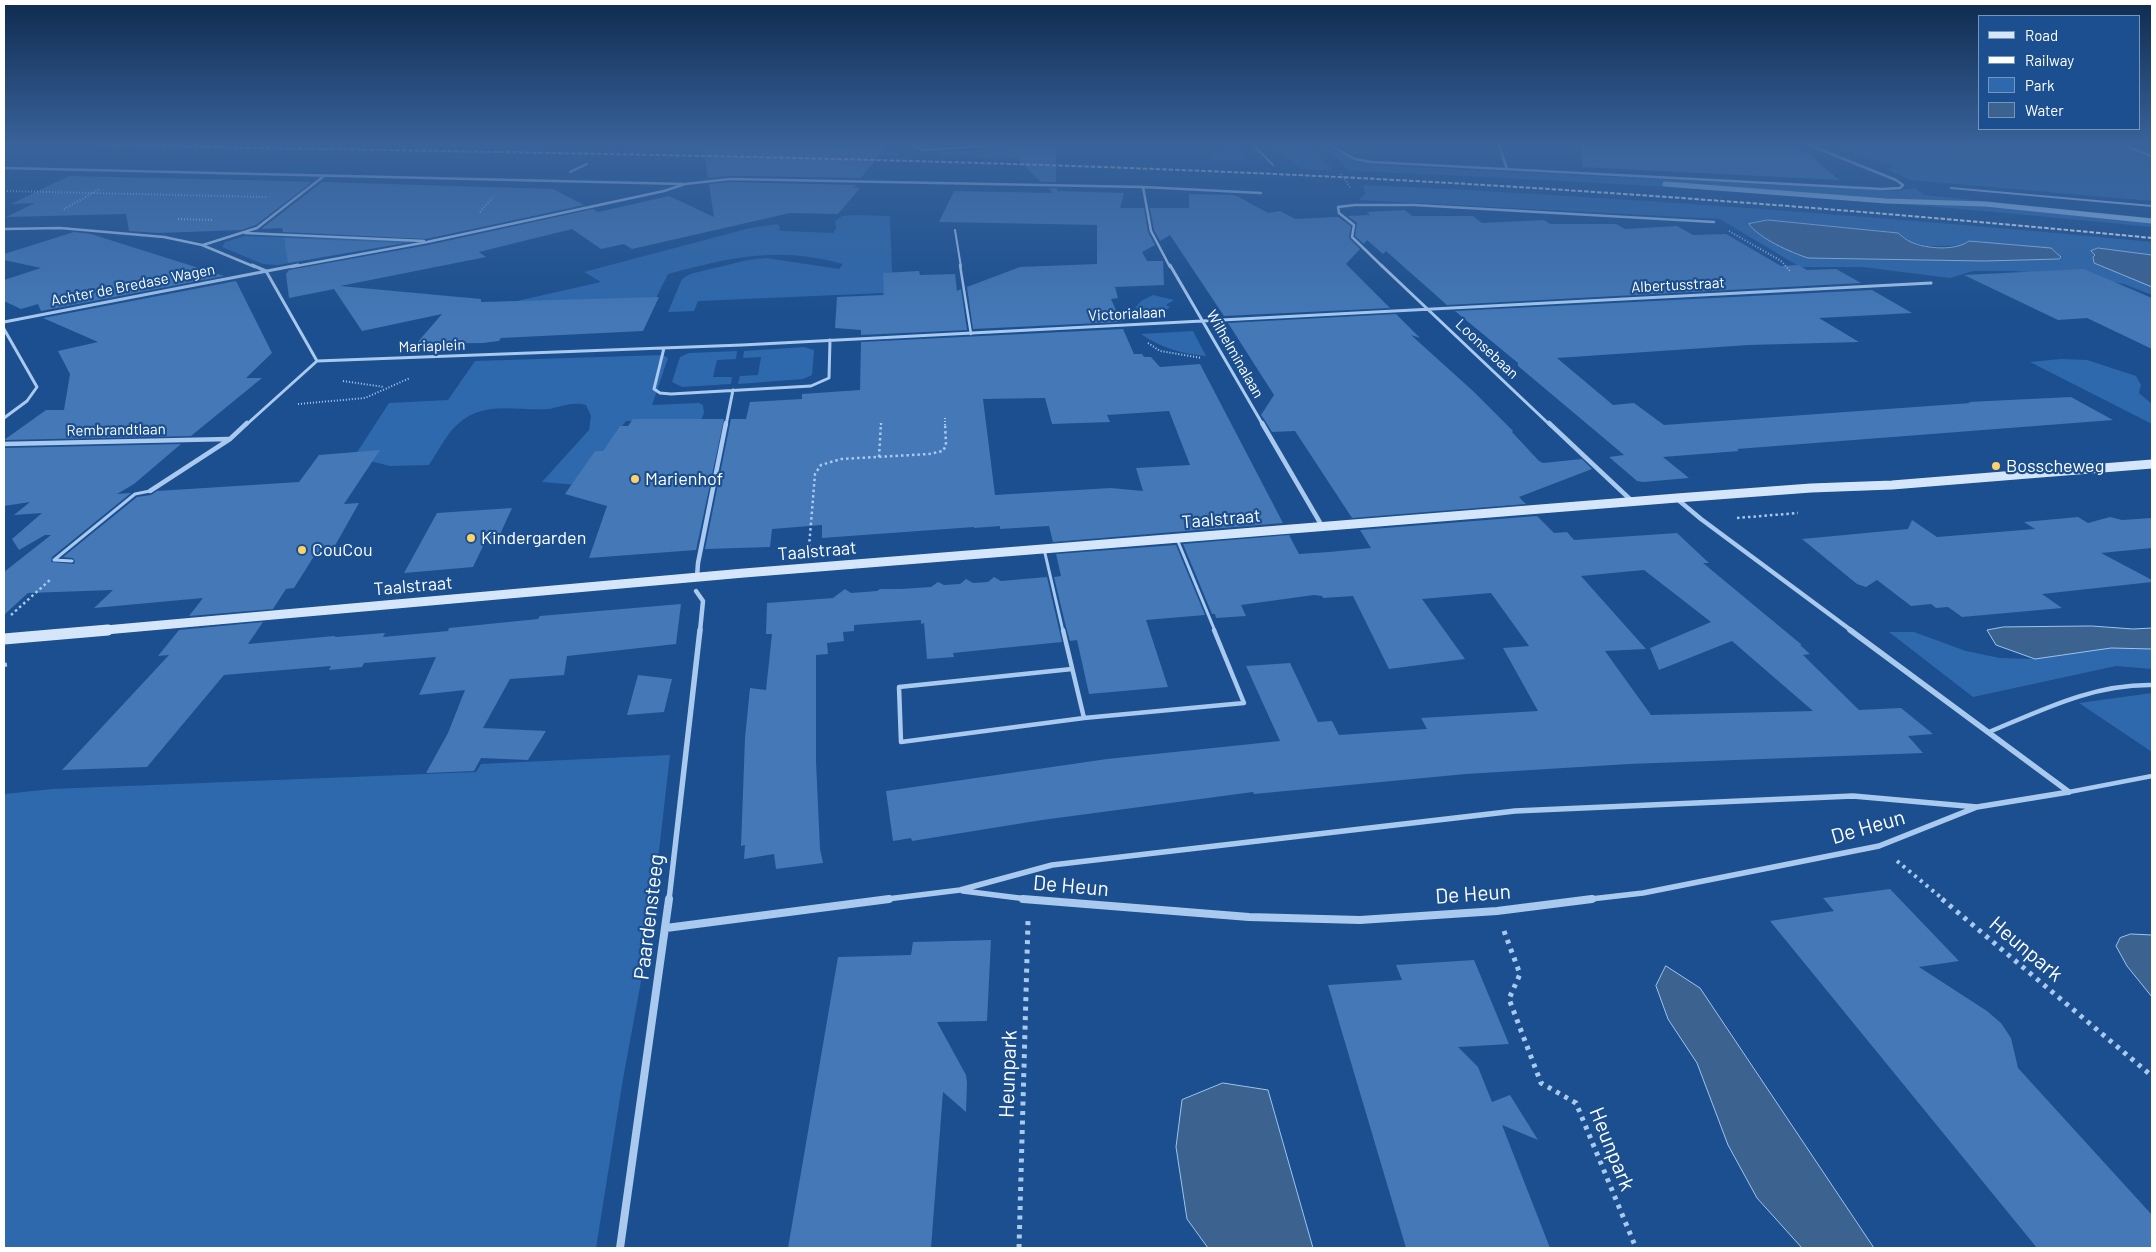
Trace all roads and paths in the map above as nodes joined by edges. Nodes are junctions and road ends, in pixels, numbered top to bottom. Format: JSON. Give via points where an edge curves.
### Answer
{"nodes":[{"id":1,"x":74,"y":203,"type":"edge"},
{"id":2,"x":289,"y":203,"type":"edge"},
{"id":3,"x":485,"y":203,"type":"edge"},
{"id":4,"x":606,"y":203,"type":"edge"},
{"id":5,"x":1147,"y":203,"type":"edge"},
{"id":6,"x":2123,"y":203,"type":"edge"},
{"id":7,"x":2152,"y":206,"type":"edge"},
{"id":8,"x":62,"y":210,"type":"dead end"},
{"id":9,"x":1714,"y":222,"type":"joint"},
{"id":10,"x":4,"y":228,"type":"edge"},
{"id":11,"x":955,"y":230,"type":"dead end"},
{"id":12,"x":474,"y":232,"type":"junction"},
{"id":13,"x":245,"y":234,"type":"junction"},
{"id":14,"x":427,"y":242,"type":"junction"},
{"id":15,"x":202,"y":245,"type":"junction"},
{"id":16,"x":266,"y":271,"type":"junction"},
{"id":17,"x":1931,"y":283,"type":"dead end"},
{"id":18,"x":1821,"y":289,"type":"junction"},
{"id":19,"x":1426,"y":309,"type":"junction"},
{"id":20,"x":1202,"y":321,"type":"junction"},
{"id":21,"x":4,"y":322,"type":"edge"},
{"id":22,"x":1131,"y":325,"type":"junction"},
{"id":23,"x":4,"y":329,"type":"edge"},
{"id":24,"x":971,"y":334,"type":"junction"},
{"id":25,"x":830,"y":340,"type":"junction"},
{"id":26,"x":664,"y":348,"type":"junction"},
{"id":27,"x":1225,"y":360,"type":"junction"},
{"id":28,"x":317,"y":361,"type":"junction"},
{"id":29,"x":418,"y":377,"type":"dead end"},
{"id":30,"x":733,"y":390,"type":"junction"},
{"id":31,"x":265,"y":407,"type":"junction"},
{"id":32,"x":4,"y":418,"type":"edge"},
{"id":33,"x":946,"y":418,"type":"dead end"},
{"id":34,"x":881,"y":422,"type":"dead end"},
{"id":35,"x":230,"y":439,"type":"junction"},
{"id":36,"x":4,"y":444,"type":"edge"},
{"id":37,"x":879,"y":457,"type":"junction"},
{"id":38,"x":2152,"y":464,"type":"edge"},
{"id":39,"x":150,"y":491,"type":"joint"},
{"id":40,"x":1677,"y":498,"type":"junction"},
{"id":41,"x":1633,"y":502,"type":"junction"},
{"id":42,"x":1322,"y":526,"type":"junction"},
{"id":43,"x":1177,"y":538,"type":"junction"},
{"id":44,"x":1044,"y":549,"type":"junction"},
{"id":45,"x":72,"y":560,"type":"dead end"},
{"id":46,"x":807,"y":568,"type":"junction"},
{"id":47,"x":697,"y":578,"type":"junction"},
{"id":48,"x":696,"y":591,"type":"dead end"},
{"id":49,"x":4,"y":639,"type":"edge"},
{"id":50,"x":10,"y":664,"type":"dead end"},
{"id":51,"x":4,"y":665,"type":"edge"},
{"id":52,"x":1072,"y":669,"type":"junction"},
{"id":53,"x":2152,"y":685,"type":"edge"},
{"id":54,"x":1084,"y":718,"type":"junction"},
{"id":55,"x":1989,"y":732,"type":"junction"},
{"id":56,"x":2152,"y":776,"type":"edge"},
{"id":57,"x":2069,"y":792,"type":"junction"},
{"id":58,"x":1977,"y":807,"type":"junction"},
{"id":59,"x":1879,"y":846,"type":"junction"},
{"id":60,"x":960,"y":890,"type":"junction"},
{"id":61,"x":1029,"y":900,"type":"junction"},
{"id":62,"x":1496,"y":911,"type":"junction"},
{"id":63,"x":666,"y":928,"type":"junction"},
{"id":64,"x":2152,"y":1076,"type":"edge"},
{"id":65,"x":620,"y":1248,"type":"edge"},
{"id":66,"x":1019,"y":1248,"type":"edge"},
{"id":67,"x":1636,"y":1248,"type":"edge"}],
"edges":[{"from":1,"to":8,"type":"path"},
{"from":2,"to":13,"type":"street"},
{"from":3,"to":12,"type":"path","via":[[470,228]]},
{"from":4,"to":12,"type":"street","name":"Achter de Bredase Wagen"},
{"from":5,"to":20,"type":"street","name":"Wilhelminalaan","via":[[1151,231]]},
{"from":6,"to":7,"type":"lane"},
{"from":9,"to":18,"type":"path","via":[[1781,261],[1790,271]]},
{"from":9,"to":19,"type":"street","name":"Loonsebaan","via":[[1414,205],[1355,204],[1338,207],[1339,213],[1354,225],[1352,237]]},
{"from":10,"to":15,"type":"street","via":[[79,229],[164,237]]},
{"from":11,"to":24,"type":"lane"},
{"from":12,"to":14,"type":"street","name":"Achter de Bredase Wagen"},
{"from":13,"to":14,"type":"street"},
{"from":13,"to":15,"type":"street"},
{"from":14,"to":16,"type":"street","name":"Achter de Bredase Wagen"},
{"from":15,"to":16,"type":"street"},
{"from":16,"to":21,"type":"street","name":"Achter de Bredase Wagen"},
{"from":16,"to":28,"type":"street"},
{"from":17,"to":18,"type":"street","name":"Albertusstraat"},
{"from":18,"to":19,"type":"street","name":"Albertusstraat"},
{"from":19,"to":20,"type":"street","name":"Victorialaan"},
{"from":19,"to":41,"type":"street","name":"Loonsebaan"},
{"from":20,"to":22,"type":"street","name":"Victorialaan"},
{"from":20,"to":27,"type":"street","name":"Wilhelminalaan"},
{"from":22,"to":24,"type":"street","name":"Victorialaan"},
{"from":22,"to":27,"type":"path","via":[[1136,334],[1160,351]]},
{"from":23,"to":32,"type":"street","via":[[38,387]]},
{"from":24,"to":25,"type":"street","name":"Victorialaan"},
{"from":25,"to":26,"type":"street","name":"Mariaplein"},
{"from":25,"to":30,"type":"street","via":[[829,378],[821,383]]},
{"from":26,"to":28,"type":"street","name":"Mariaplein"},
{"from":26,"to":30,"type":"street","via":[[654,389],[660,393]]},
{"from":27,"to":42,"type":"street","name":"Wilhelminalaan"},
{"from":28,"to":31,"type":"street"},
{"from":29,"to":31,"type":"path","via":[[365,398]]},
{"from":30,"to":47,"type":"street"},
{"from":31,"to":35,"type":"street"},
{"from":33,"to":37,"type":"path","via":[[943,450]]},
{"from":34,"to":37,"type":"path"},
{"from":35,"to":36,"type":"street","name":"Rembrandtlaan"},
{"from":35,"to":39,"type":"street"},
{"from":37,"to":46,"type":"path","via":[[841,459],[822,465],[814,474]]},
{"from":38,"to":40,"type":"main road"},
{"from":39,"to":45,"type":"lane","via":[[135,494],[54,560]]},
{"from":40,"to":41,"type":"main road"},
{"from":40,"to":55,"type":"street"},
{"from":41,"to":42,"type":"main road","name":"Taalstraat"},
{"from":42,"to":43,"type":"main road","name":"Taalstraat"},
{"from":43,"to":44,"type":"main road","name":"Taalstraat"},
{"from":43,"to":54,"type":"lane","via":[[1244,703]]},
{"from":44,"to":46,"type":"main road","name":"Taalstraat"},
{"from":44,"to":52,"type":"lane"},
{"from":46,"to":47,"type":"main road","name":"Taalstraat"},
{"from":47,"to":49,"type":"main road","name":"Taalstraat"},
{"from":48,"to":63,"type":"street","name":"Paardensteeg","via":[[703,601]]},
{"from":50,"to":51,"type":"path"},
{"from":52,"to":54,"type":"lane"},
{"from":52,"to":54,"type":"lane","via":[[899,687],[901,742]]},
{"from":53,"to":55,"type":"lane","via":[[2097,689]]},
{"from":55,"to":57,"type":"street"},
{"from":56,"to":57,"type":"lane","name":"De Heun"},
{"from":57,"to":58,"type":"street","name":"De Heun"},
{"from":58,"to":59,"type":"street","name":"De Heun"},
{"from":58,"to":60,"type":"street","name":"De Heun","via":[[1853,796],[1516,811],[1052,865]]},
{"from":59,"to":62,"type":"street","name":"De Heun","via":[[1642,894]]},
{"from":59,"to":64,"type":"path","name":"Heunpark"},
{"from":60,"to":61,"type":"street","name":"De Heun"},
{"from":60,"to":63,"type":"street","name":"De Heun"},
{"from":61,"to":62,"type":"street","name":"De Heun","via":[[1249,917],[1360,920]]},
{"from":61,"to":66,"type":"path","name":"Heunpark"},
{"from":62,"to":67,"type":"path","name":"Heunpark","via":[[1520,974],[1509,999],[1541,1083],[1576,1104]]},
{"from":63,"to":65,"type":"street","name":"Paardensteeg"}]}
